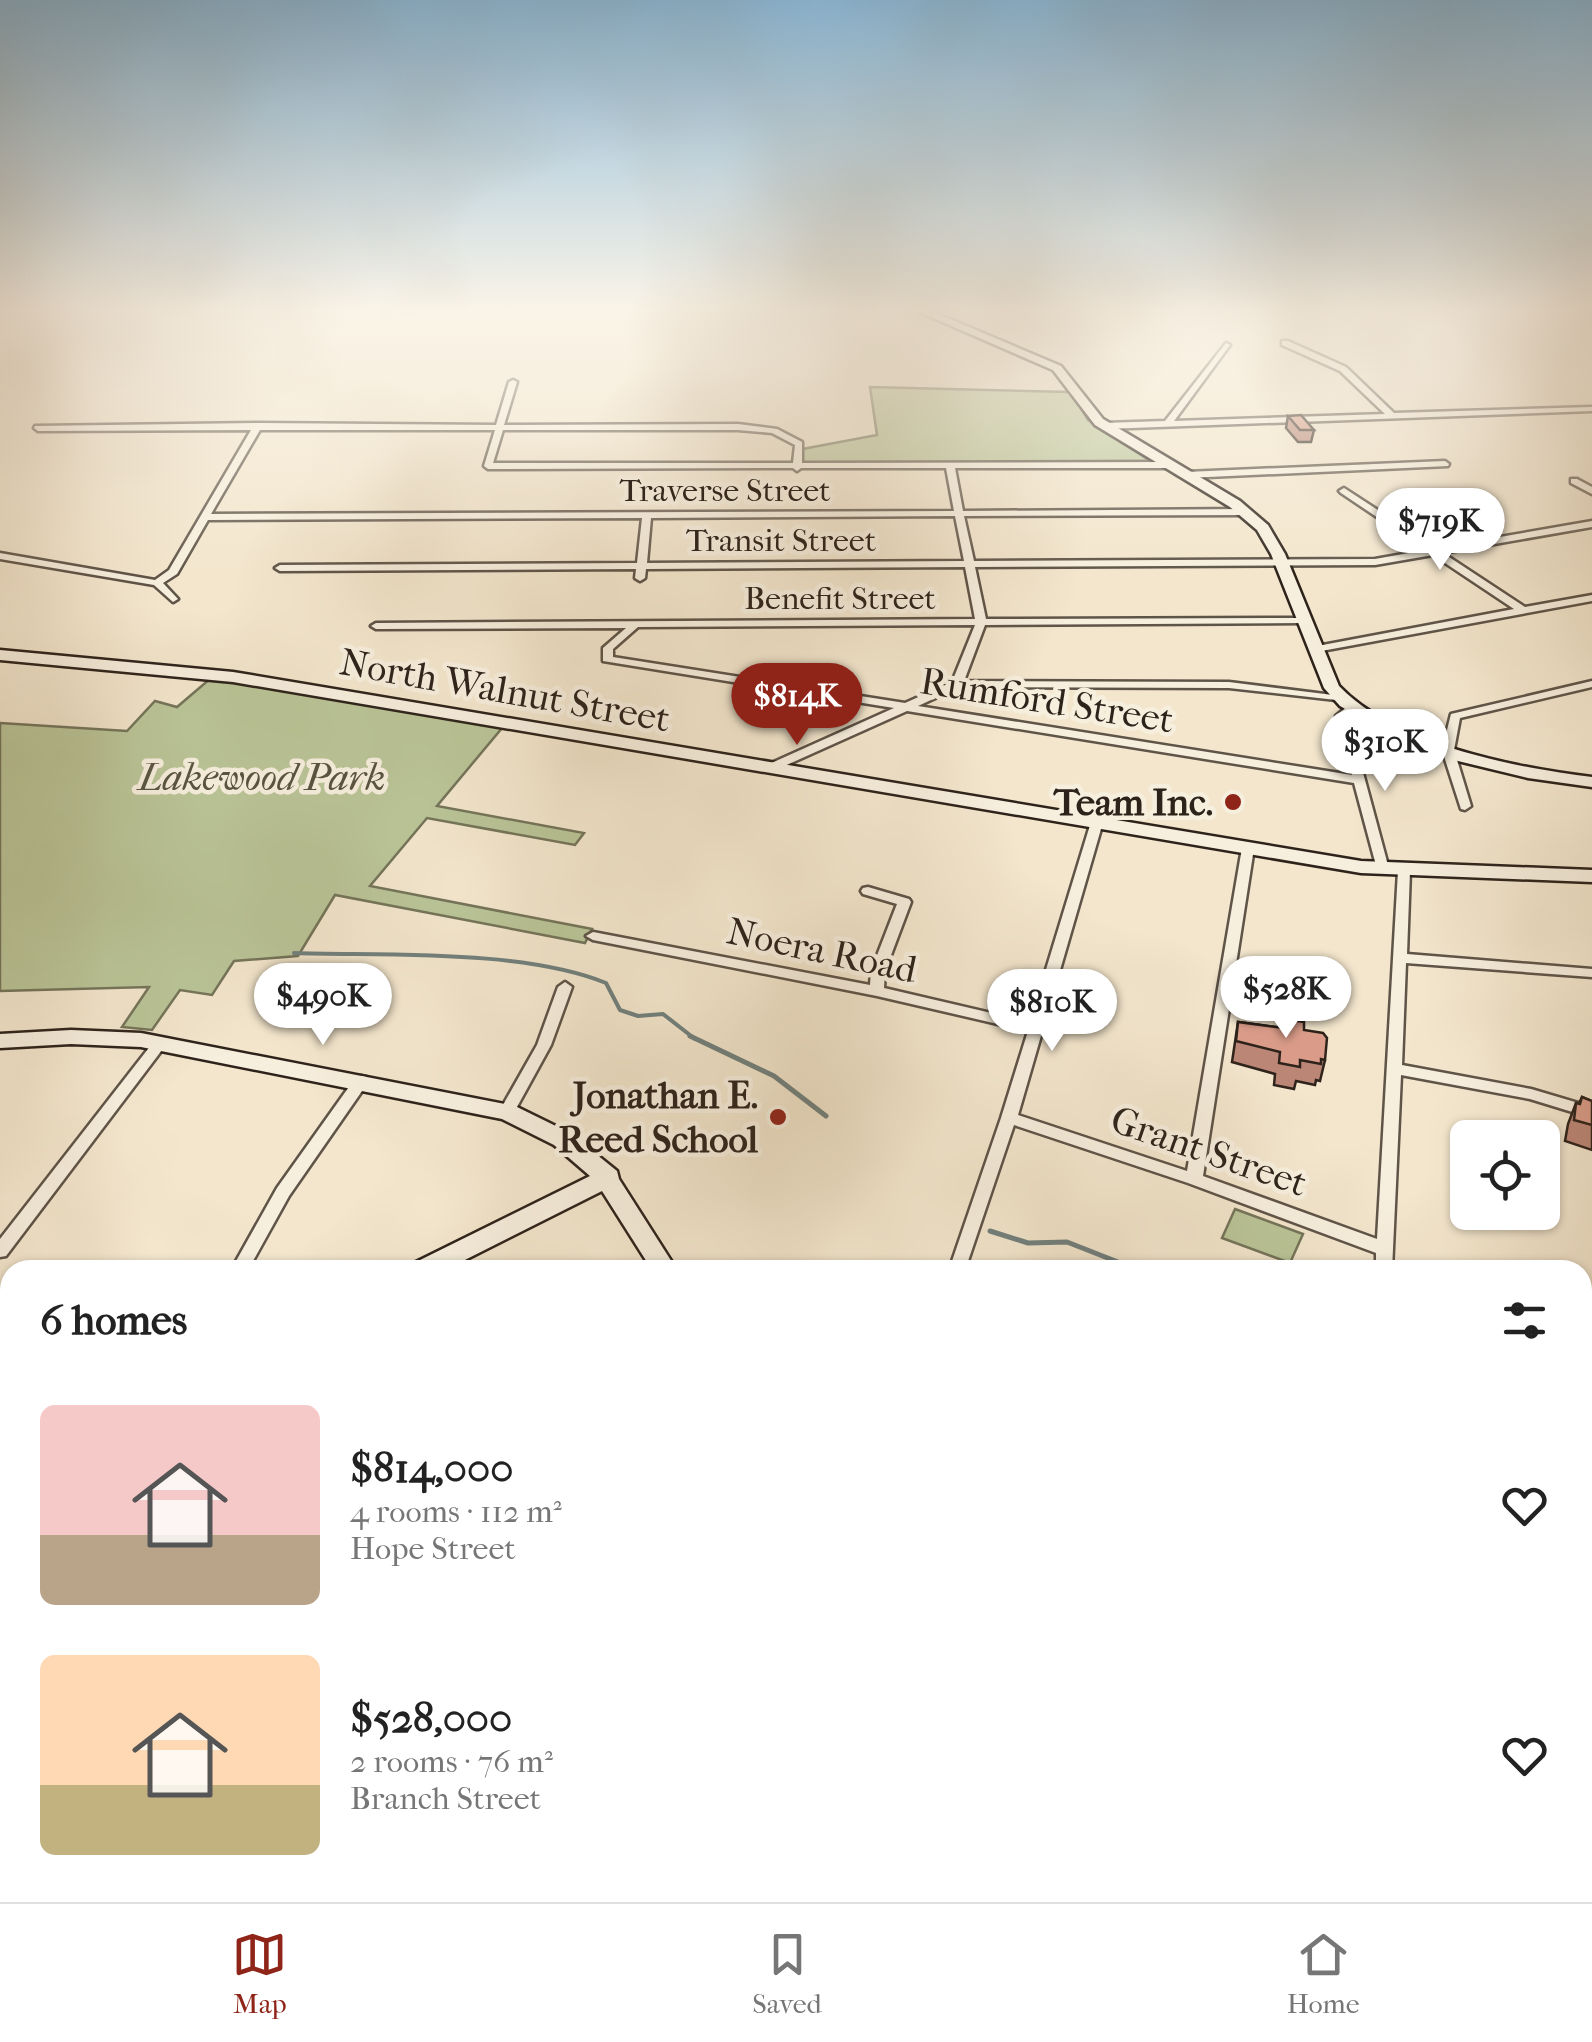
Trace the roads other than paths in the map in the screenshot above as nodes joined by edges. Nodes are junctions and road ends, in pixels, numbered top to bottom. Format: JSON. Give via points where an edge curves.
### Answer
{"nodes":[{"id":1,"x":509,"y":397,"type":"edge"},
{"id":2,"x":1080,"y":397,"type":"edge"},
{"id":3,"x":1188,"y":397,"type":"edge"},
{"id":4,"x":1373,"y":397,"type":"edge"},
{"id":5,"x":1592,"y":409,"type":"edge"},
{"id":6,"x":1392,"y":416,"type":"junction"},
{"id":7,"x":1168,"y":423,"type":"junction"},
{"id":8,"x":500,"y":425,"type":"junction"},
{"id":9,"x":258,"y":426,"type":"junction"},
{"id":10,"x":1104,"y":426,"type":"junction"},
{"id":11,"x":38,"y":428,"type":"dead end"},
{"id":12,"x":1445,"y":464,"type":"dead end"},
{"id":13,"x":1169,"y":466,"type":"junction"},
{"id":14,"x":950,"y":467,"type":"junction"},
{"id":15,"x":797,"y":468,"type":"junction"},
{"id":16,"x":1186,"y":475,"type":"junction"},
{"id":17,"x":1574,"y":481,"type":"dead end"},
{"id":18,"x":1344,"y":491,"type":"dead end"},
{"id":19,"x":1592,"y":492,"type":"edge"},
{"id":20,"x":1246,"y":512,"type":"junction"},
{"id":21,"x":958,"y":514,"type":"junction"},
{"id":22,"x":647,"y":515,"type":"junction"},
{"id":23,"x":205,"y":517,"type":"junction"},
{"id":24,"x":1592,"y":524,"type":"edge"},
{"id":25,"x":1436,"y":553,"type":"junction"},
{"id":26,"x":0,"y":556,"type":"edge"},
{"id":27,"x":1282,"y":563,"type":"junction"},
{"id":28,"x":970,"y":564,"type":"junction"},
{"id":29,"x":280,"y":568,"type":"dead end"},
{"id":30,"x":640,"y":572,"type":"junction"},
{"id":31,"x":157,"y":583,"type":"junction"},
{"id":32,"x":1592,"y":598,"type":"edge"},
{"id":33,"x":174,"y":599,"type":"dead end"},
{"id":34,"x":1524,"y":611,"type":"junction"},
{"id":35,"x":1304,"y":620,"type":"junction"},
{"id":36,"x":981,"y":622,"type":"junction"},
{"id":37,"x":636,"y":624,"type":"junction"},
{"id":38,"x":376,"y":626,"type":"dead end"},
{"id":39,"x":1316,"y":650,"type":"junction"},
{"id":40,"x":0,"y":655,"type":"edge"},
{"id":41,"x":956,"y":684,"type":"junction"},
{"id":42,"x":1592,"y":684,"type":"edge"},
{"id":43,"x":1347,"y":703,"type":"junction"},
{"id":44,"x":904,"y":708,"type":"junction"},
{"id":45,"x":1448,"y":750,"type":"junction"},
{"id":46,"x":771,"y":768,"type":"junction"},
{"id":47,"x":1360,"y":780,"type":"junction"},
{"id":48,"x":1592,"y":782,"type":"edge"},
{"id":49,"x":1465,"y":806,"type":"dead end"},
{"id":50,"x":1096,"y":822,"type":"junction"},
{"id":51,"x":1248,"y":848,"type":"junction"},
{"id":52,"x":1383,"y":869,"type":"junction"},
{"id":53,"x":1404,"y":871,"type":"junction"},
{"id":54,"x":1592,"y":876,"type":"edge"},
{"id":55,"x":868,"y":890,"type":"dead end"},
{"id":56,"x":593,"y":936,"type":"dead end"},
{"id":57,"x":1399,"y":958,"type":"junction"},
{"id":58,"x":1592,"y":973,"type":"edge"},
{"id":59,"x":565,"y":987,"type":"dead end"},
{"id":60,"x":877,"y":991,"type":"junction"},
{"id":61,"x":1036,"y":1028,"type":"junction"},
{"id":62,"x":0,"y":1041,"type":"edge"},
{"id":63,"x":160,"y":1043,"type":"junction"},
{"id":64,"x":1394,"y":1069,"type":"junction"},
{"id":65,"x":361,"y":1081,"type":"junction"},
{"id":66,"x":507,"y":1112,"type":"junction"},
{"id":67,"x":1592,"y":1113,"type":"edge"},
{"id":68,"x":1009,"y":1118,"type":"junction"},
{"id":69,"x":609,"y":1177,"type":"junction"},
{"id":70,"x":1194,"y":1179,"type":"junction"},
{"id":71,"x":1386,"y":1249,"type":"junction"},
{"id":72,"x":0,"y":1250,"type":"edge"},
{"id":73,"x":245,"y":1260,"type":"edge"},
{"id":74,"x":443,"y":1260,"type":"edge"},
{"id":75,"x":660,"y":1260,"type":"edge"},
{"id":76,"x":961,"y":1260,"type":"edge"},
{"id":77,"x":1385,"y":1260,"type":"edge"}],
"edges":[{"from":1,"to":8,"type":"street"},
{"from":2,"to":10,"type":"main road"},
{"from":3,"to":7,"type":"street"},
{"from":4,"to":6,"type":"street"},
{"from":5,"to":6,"type":"street"},
{"from":6,"to":7,"type":"street"},
{"from":7,"to":10,"type":"street"},
{"from":8,"to":9,"type":"street"},
{"from":8,"to":15,"type":"street","via":[[774,431],[799,444]]},
{"from":8,"to":15,"type":"street","via":[[488,466]]},
{"from":9,"to":11,"type":"street"},
{"from":9,"to":23,"type":"street"},
{"from":10,"to":13,"type":"main road"},
{"from":12,"to":16,"type":"street"},
{"from":13,"to":14,"type":"street"},
{"from":13,"to":16,"type":"main road"},
{"from":14,"to":15,"type":"street"},
{"from":14,"to":21,"type":"street"},
{"from":16,"to":20,"type":"main road"},
{"from":17,"to":19,"type":"street"},
{"from":18,"to":25,"type":"street"},
{"from":20,"to":21,"type":"street","name":"Traverse Street"},
{"from":20,"to":27,"type":"main road","via":[[1268,534]]},
{"from":21,"to":22,"type":"street","name":"Traverse Street"},
{"from":21,"to":28,"type":"street"},
{"from":22,"to":23,"type":"street","name":"Traverse Street"},
{"from":22,"to":30,"type":"street"},
{"from":23,"to":31,"type":"street","via":[[172,574]]},
{"from":24,"to":25,"type":"street","name":"Transit Street"},
{"from":25,"to":27,"type":"street","name":"Transit Street","via":[[1375,562]]},
{"from":25,"to":34,"type":"street"},
{"from":26,"to":31,"type":"street"},
{"from":27,"to":28,"type":"street","name":"Transit Street"},
{"from":27,"to":35,"type":"main road"},
{"from":28,"to":30,"type":"street","name":"Transit Street"},
{"from":28,"to":36,"type":"street"},
{"from":29,"to":30,"type":"street","name":"Transit Street"},
{"from":31,"to":33,"type":"street"},
{"from":32,"to":34,"type":"street"},
{"from":34,"to":39,"type":"street"},
{"from":35,"to":36,"type":"street","name":"Benefit Street"},
{"from":35,"to":39,"type":"main road"},
{"from":36,"to":37,"type":"street","name":"Benefit Street"},
{"from":36,"to":41,"type":"street"},
{"from":37,"to":38,"type":"street","name":"Benefit Street"},
{"from":37,"to":44,"type":"street","name":"Rumford Street","via":[[608,648],[607,659]]},
{"from":39,"to":43,"type":"main road"},
{"from":40,"to":46,"type":"main road","name":"North Walnut Street","via":[[233,676]]},
{"from":41,"to":43,"type":"street","via":[[1236,686]]},
{"from":41,"to":44,"type":"street"},
{"from":42,"to":45,"type":"street","via":[[1460,712]]},
{"from":43,"to":45,"type":"main road"},
{"from":43,"to":47,"type":"street","via":[[1342,716]]},
{"from":44,"to":46,"type":"street"},
{"from":44,"to":47,"type":"street","name":"Rumford Street"},
{"from":45,"to":48,"type":"main road","via":[[1516,773]]},
{"from":45,"to":49,"type":"street"},
{"from":46,"to":50,"type":"main road","name":"North Walnut Street"},
{"from":47,"to":52,"type":"street"},
{"from":50,"to":51,"type":"main road","name":"North Walnut Street"},
{"from":50,"to":61,"type":"street"},
{"from":51,"to":52,"type":"main road","name":"North Walnut Street"},
{"from":51,"to":70,"type":"street"},
{"from":52,"to":53,"type":"main road","name":"North Walnut Street"},
{"from":53,"to":54,"type":"main road","name":"North Walnut Street"},
{"from":53,"to":57,"type":"street"},
{"from":55,"to":60,"type":"street","via":[[903,900]]},
{"from":56,"to":60,"type":"street","name":"Noera Road"},
{"from":57,"to":58,"type":"street"},
{"from":57,"to":64,"type":"street"},
{"from":59,"to":66,"type":"street","via":[[542,1050]]},
{"from":60,"to":61,"type":"street","name":"Noera Road"},
{"from":61,"to":68,"type":"street"},
{"from":62,"to":63,"type":"main road","via":[[71,1036]]},
{"from":63,"to":65,"type":"main road"},
{"from":63,"to":72,"type":"street"},
{"from":64,"to":67,"type":"street","via":[[1531,1094]]},
{"from":64,"to":71,"type":"street"},
{"from":65,"to":66,"type":"main road"},
{"from":65,"to":73,"type":"street"},
{"from":66,"to":69,"type":"main road","via":[[560,1138]]},
{"from":68,"to":70,"type":"street","name":"Grant Street"},
{"from":68,"to":76,"type":"street"},
{"from":69,"to":74,"type":"main road"},
{"from":69,"to":75,"type":"main road"},
{"from":70,"to":71,"type":"street","name":"Grant Street"},
{"from":71,"to":77,"type":"street"}]}
